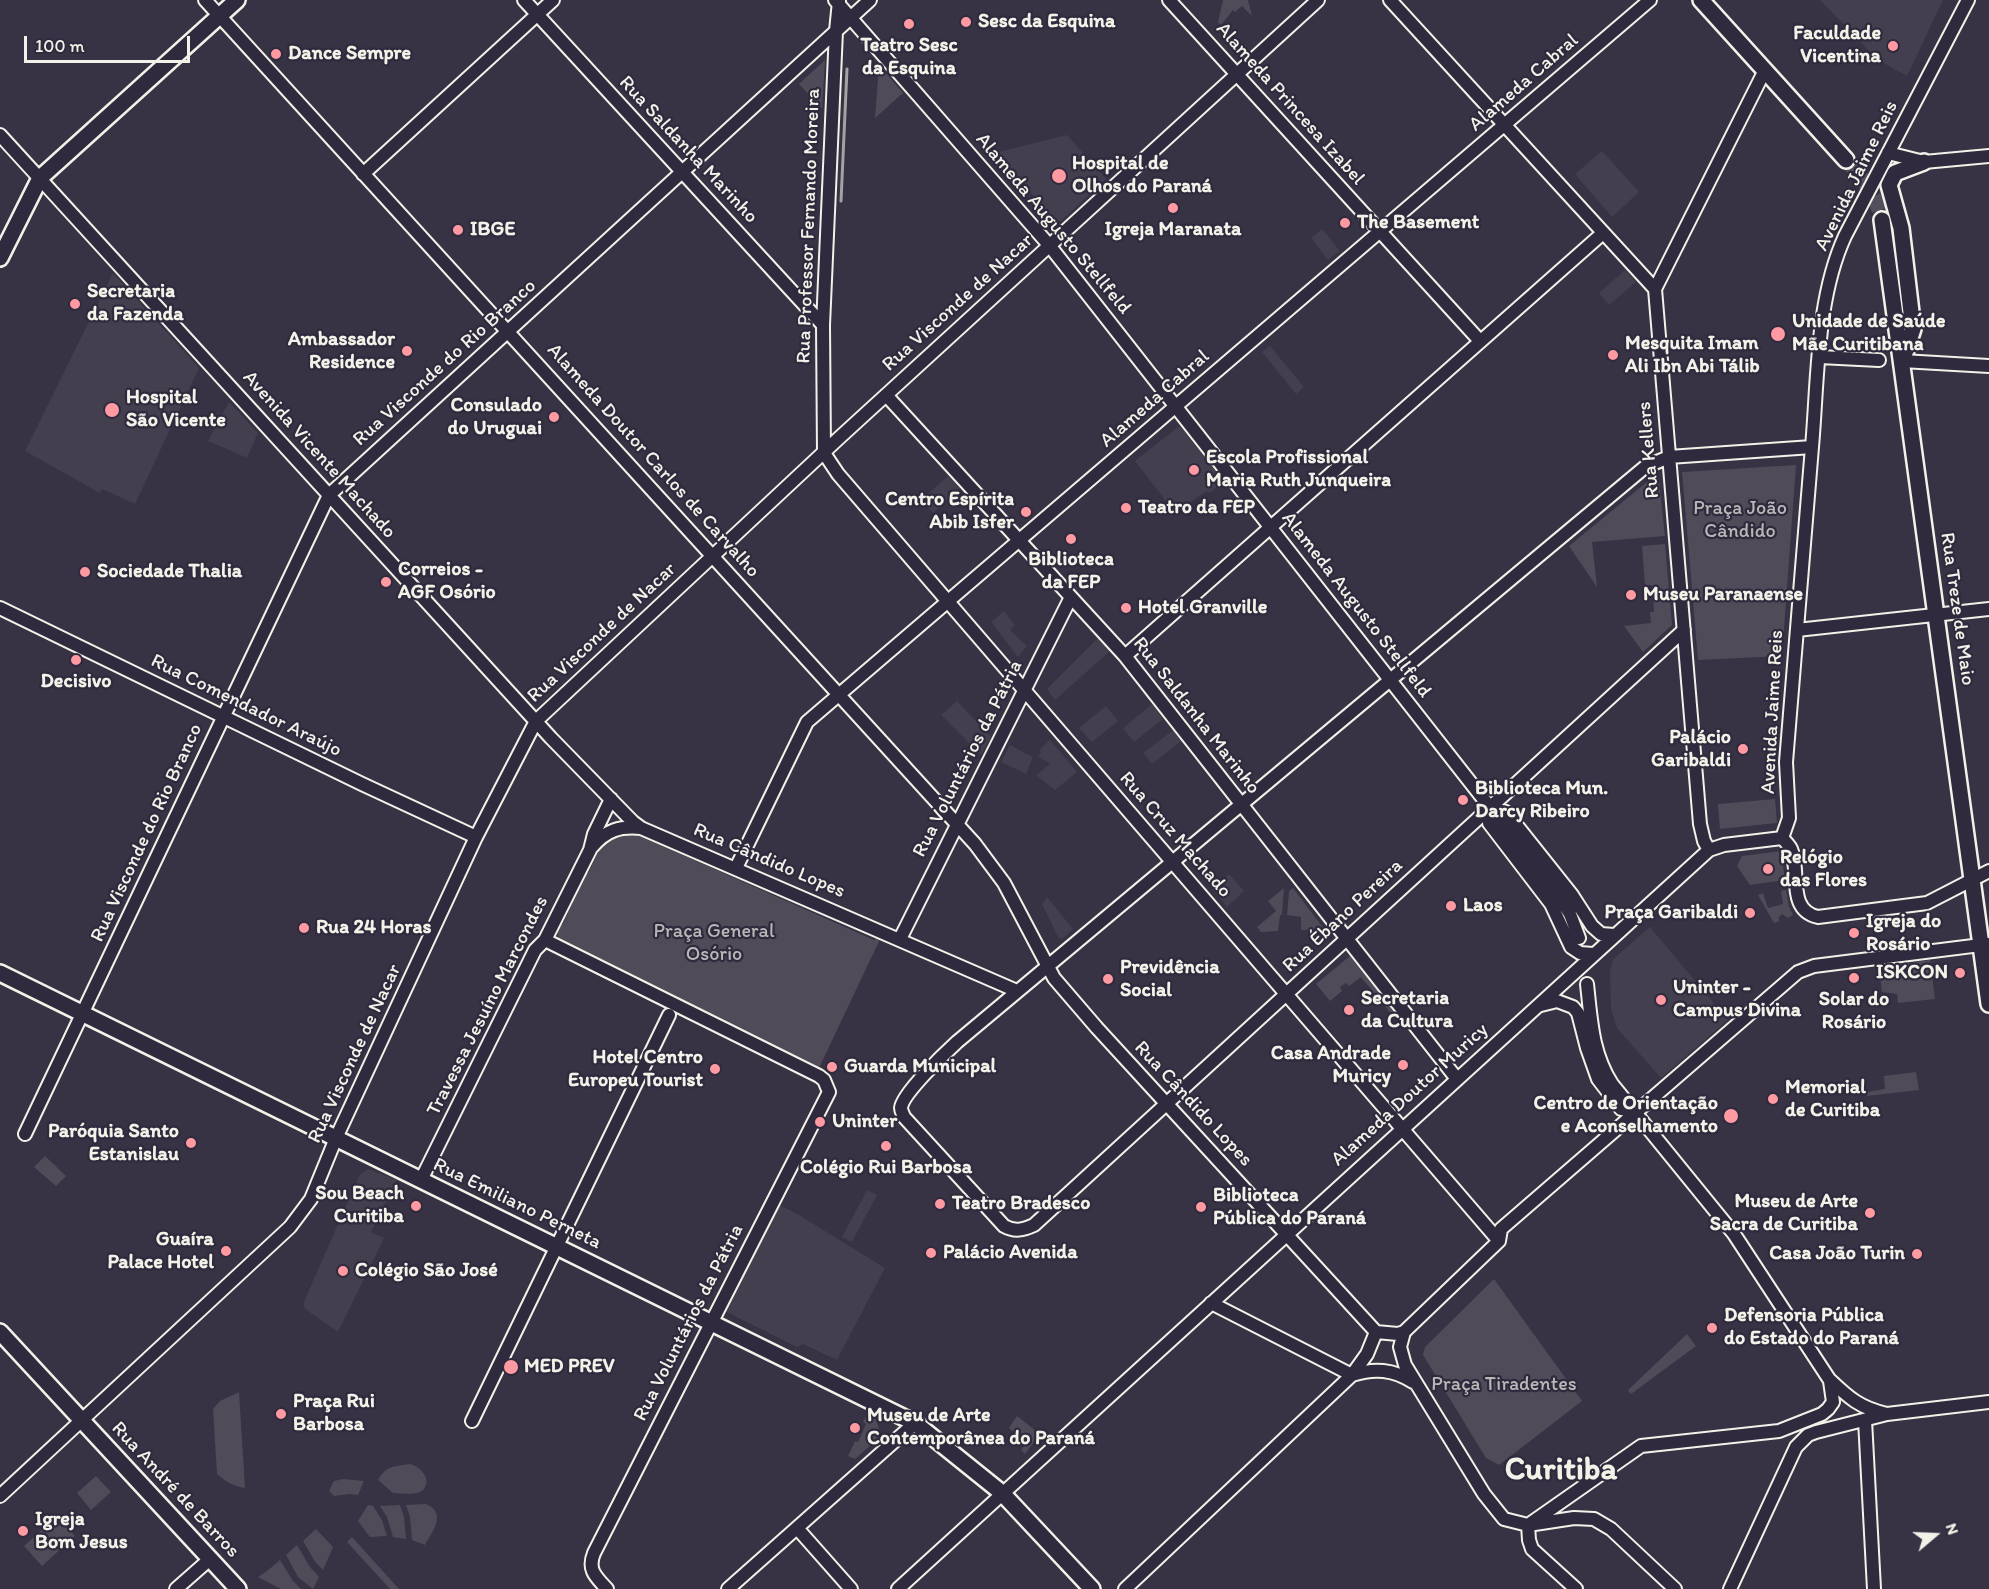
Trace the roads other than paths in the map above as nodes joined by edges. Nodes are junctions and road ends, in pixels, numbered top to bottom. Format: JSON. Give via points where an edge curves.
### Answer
{"nodes":[{"id":1,"x":205,"y":0,"type":"edge"},
{"id":2,"x":237,"y":0,"type":"edge"},
{"id":3,"x":524,"y":0,"type":"edge"},
{"id":4,"x":553,"y":0,"type":"edge"},
{"id":5,"x":870,"y":0,"type":"edge"},
{"id":6,"x":1169,"y":0,"type":"edge"},
{"id":7,"x":1318,"y":0,"type":"edge"},
{"id":8,"x":1390,"y":0,"type":"edge"},
{"id":9,"x":1650,"y":0,"type":"edge"},
{"id":10,"x":1701,"y":0,"type":"edge"},
{"id":11,"x":1968,"y":0,"type":"edge"},
{"id":12,"x":838,"y":1,"type":"edge"},
{"id":13,"x":537,"y":14,"type":"junction"},
{"id":14,"x":219,"y":16,"type":"junction"},
{"id":15,"x":851,"y":18,"type":"junction"},
{"id":16,"x":836,"y":31,"type":"junction"},
{"id":17,"x":1765,"y":70,"type":"junction"},
{"id":18,"x":1237,"y":74,"type":"junction"},
{"id":19,"x":1505,"y":125,"type":"junction"},
{"id":20,"x":0,"y":135,"type":"edge"},
{"id":21,"x":1888,"y":153,"type":"junction"},
{"id":22,"x":1989,"y":156,"type":"edge"},
{"id":23,"x":1846,"y":160,"type":"tunnel mouth"},
{"id":24,"x":1924,"y":162,"type":"junction"},
{"id":25,"x":682,"y":172,"type":"junction"},
{"id":26,"x":363,"y":174,"type":"junction"},
{"id":27,"x":40,"y":178,"type":"junction"},
{"id":28,"x":1882,"y":220,"type":"tunnel mouth"},
{"id":29,"x":1380,"y":232,"type":"junction"},
{"id":30,"x":1603,"y":233,"type":"junction"},
{"id":31,"x":1049,"y":246,"type":"junction"},
{"id":32,"x":0,"y":258,"type":"edge"},
{"id":33,"x":1655,"y":289,"type":"junction"},
{"id":34,"x":823,"y":326,"type":"junction"},
{"id":35,"x":508,"y":332,"type":"junction"},
{"id":36,"x":1480,"y":341,"type":"junction"},
{"id":37,"x":1820,"y":357,"type":"junction"},
{"id":38,"x":1880,"y":360,"type":"dead end"},
{"id":39,"x":1902,"y":361,"type":"junction"},
{"id":40,"x":1989,"y":366,"type":"edge"},
{"id":41,"x":886,"y":395,"type":"junction"},
{"id":42,"x":1176,"y":407,"type":"junction"},
{"id":43,"x":1812,"y":447,"type":"junction"},
{"id":44,"x":824,"y":453,"type":"junction"},
{"id":45,"x":1669,"y":457,"type":"junction"},
{"id":46,"x":329,"y":495,"type":"junction"},
{"id":47,"x":1270,"y":527,"type":"junction"},
{"id":48,"x":1019,"y":541,"type":"junction"},
{"id":49,"x":713,"y":556,"type":"junction"},
{"id":50,"x":1071,"y":597,"type":"junction"},
{"id":51,"x":948,"y":602,"type":"junction"},
{"id":52,"x":0,"y":608,"type":"edge"},
{"id":53,"x":1989,"y":609,"type":"edge"},
{"id":54,"x":1937,"y":615,"type":"junction"},
{"id":55,"x":1684,"y":630,"type":"junction"},
{"id":56,"x":1797,"y":630,"type":"junction"},
{"id":57,"x":1125,"y":656,"type":"junction"},
{"id":58,"x":1390,"y":680,"type":"junction"},
{"id":59,"x":1024,"y":691,"type":"junction"},
{"id":60,"x":839,"y":695,"type":"junction"},
{"id":61,"x":224,"y":716,"type":"junction"},
{"id":62,"x":536,"y":721,"type":"junction"},
{"id":63,"x":611,"y":799,"type":"junction"},
{"id":64,"x":1241,"y":804,"type":"junction"},
{"id":65,"x":1490,"y":808,"type":"junction"},
{"id":66,"x":957,"y":824,"type":"junction"},
{"id":67,"x":641,"y":828,"type":"junction"},
{"id":68,"x":476,"y":837,"type":"junction"},
{"id":69,"x":1782,"y":838,"type":"junction"},
{"id":70,"x":590,"y":850,"type":"junction"},
{"id":71,"x":1709,"y":850,"type":"junction"},
{"id":72,"x":1172,"y":862,"type":"junction"},
{"id":73,"x":736,"y":868,"type":"junction"},
{"id":74,"x":1989,"y":871,"type":"edge"},
{"id":75,"x":1972,"y":880,"type":"junction"},
{"id":76,"x":1614,"y":935,"type":"junction"},
{"id":77,"x":1579,"y":938,"type":"dead end"},
{"id":78,"x":900,"y":939,"type":"junction"},
{"id":79,"x":1347,"y":939,"type":"junction"},
{"id":80,"x":545,"y":940,"type":"junction"},
{"id":81,"x":1985,"y":944,"type":"edge"},
{"id":82,"x":1593,"y":954,"type":"junction"},
{"id":83,"x":1047,"y":966,"type":"junction"},
{"id":84,"x":0,"y":973,"type":"edge"},
{"id":85,"x":1587,"y":984,"type":"dead end"},
{"id":86,"x":1017,"y":991,"type":"junction"},
{"id":87,"x":1286,"y":994,"type":"junction"},
{"id":88,"x":1989,"y":1004,"type":"edge"},
{"id":89,"x":1534,"y":1008,"type":"junction"},
{"id":90,"x":82,"y":1013,"type":"junction"},
{"id":91,"x":669,"y":1015,"type":"dead end"},
{"id":92,"x":1457,"y":1079,"type":"junction"},
{"id":93,"x":1167,"y":1104,"type":"junction"},
{"id":94,"x":1635,"y":1112,"type":"junction"},
{"id":95,"x":1402,"y":1129,"type":"junction"},
{"id":96,"x":25,"y":1134,"type":"dead end"},
{"id":97,"x":336,"y":1138,"type":"junction"},
{"id":98,"x":422,"y":1180,"type":"junction"},
{"id":99,"x":1286,"y":1234,"type":"junction"},
{"id":100,"x":1499,"y":1241,"type":"junction"},
{"id":101,"x":557,"y":1247,"type":"junction"},
{"id":102,"x":1211,"y":1303,"type":"junction"},
{"id":103,"x":710,"y":1322,"type":"junction"},
{"id":104,"x":0,"y":1332,"type":"edge"},
{"id":105,"x":1376,"y":1332,"type":"junction"},
{"id":106,"x":1404,"y":1332,"type":"junction"},
{"id":107,"x":1352,"y":1375,"type":"junction"},
{"id":108,"x":1829,"y":1379,"type":"junction"},
{"id":109,"x":1417,"y":1384,"type":"junction"},
{"id":110,"x":1989,"y":1402,"type":"edge"},
{"id":111,"x":1887,"y":1414,"type":"junction"},
{"id":112,"x":82,"y":1420,"type":"junction"},
{"id":113,"x":1866,"y":1420,"type":"junction"},
{"id":114,"x":472,"y":1421,"type":"dead end"},
{"id":115,"x":915,"y":1423,"type":"junction"},
{"id":116,"x":1779,"y":1431,"type":"junction"},
{"id":117,"x":1796,"y":1447,"type":"junction"},
{"id":118,"x":1002,"y":1493,"type":"junction"},
{"id":119,"x":0,"y":1496,"type":"edge"},
{"id":120,"x":1528,"y":1525,"type":"junction"},
{"id":121,"x":797,"y":1528,"type":"junction"},
{"id":122,"x":210,"y":1559,"type":"junction"},
{"id":123,"x":176,"y":1589,"type":"edge"},
{"id":124,"x":238,"y":1589,"type":"edge"},
{"id":125,"x":607,"y":1589,"type":"edge"},
{"id":126,"x":728,"y":1589,"type":"edge"},
{"id":127,"x":851,"y":1589,"type":"edge"},
{"id":128,"x":898,"y":1589,"type":"edge"},
{"id":129,"x":1092,"y":1589,"type":"edge"},
{"id":130,"x":1125,"y":1589,"type":"edge"},
{"id":131,"x":1576,"y":1589,"type":"edge"},
{"id":132,"x":1675,"y":1589,"type":"edge"},
{"id":133,"x":1730,"y":1589,"type":"edge"},
{"id":134,"x":1874,"y":1589,"type":"edge"}],
"edges":[{"from":1,"to":14,"type":"street","name":"Alameda Doutor Carlos de Carvalho"},
{"from":2,"to":14,"type":"main road"},
{"from":3,"to":13,"type":"street","name":"Rua Saldanha Marinho"},
{"from":4,"to":13,"type":"street"},
{"from":5,"to":15,"type":"street","name":"Rua Visconde do Rio Branco"},
{"from":6,"to":18,"type":"street","name":"Alameda Princesa Izabel"},
{"from":7,"to":18,"type":"street","name":"Rua Visconde de Nacar"},
{"from":8,"to":19,"type":"street"},
{"from":9,"to":19,"type":"street","name":"Alameda Cabral"},
{"from":10,"to":17,"type":"main road"},
{"from":11,"to":21,"type":"street","name":"Avenida Jaime Reis"},
{"from":12,"to":15,"type":"street","name":"Alameda Augusto Stellfeld"},
{"from":12,"to":16,"type":"street","name":"Rua Professor Fernando Moreira"},
{"from":13,"to":25,"type":"street","name":"Rua Saldanha Marinho"},
{"from":13,"to":26,"type":"street"},
{"from":14,"to":26,"type":"street","name":"Alameda Doutor Carlos de Carvalho"},
{"from":14,"to":27,"type":"main road"},
{"from":15,"to":16,"type":"street","name":"Rua Visconde do Rio Branco"},
{"from":15,"to":31,"type":"street","name":"Alameda Augusto Stellfeld"},
{"from":16,"to":25,"type":"street","name":"Rua Visconde do Rio Branco"},
{"from":16,"to":34,"type":"street","name":"Rua Professor Fernando Moreira"},
{"from":17,"to":23,"type":"main road"},
{"from":17,"to":33,"type":"street"},
{"from":18,"to":29,"type":"street","name":"Alameda Princesa Izabel"},
{"from":18,"to":31,"type":"street","name":"Rua Visconde de Nacar"},
{"from":19,"to":29,"type":"street","name":"Alameda Cabral"},
{"from":19,"to":30,"type":"street"},
{"from":20,"to":27,"type":"street","name":"Avenida Vicente Machado"},
{"from":21,"to":24,"type":"street"},
{"from":21,"to":37,"type":"street","name":"Avenida Jaime Reis","via":[[1836,257]]},
{"from":22,"to":24,"type":"street"},
{"from":24,"to":39,"type":"main road","via":[[1895,173],[1889,185],[1901,228],[1913,329]]},
{"from":25,"to":34,"type":"street","name":"Rua Saldanha Marinho"},
{"from":25,"to":35,"type":"street","name":"Rua Visconde do Rio Branco"},
{"from":26,"to":35,"type":"street","name":"Alameda Doutor Carlos de Carvalho"},
{"from":27,"to":32,"type":"main road"},
{"from":27,"to":46,"type":"street","name":"Avenida Vicente Machado"},
{"from":28,"to":39,"type":"main road","name":"Rua Treze de Maio"},
{"from":29,"to":36,"type":"street","name":"Alameda Princesa Izabel"},
{"from":29,"to":42,"type":"street","name":"Alameda Cabral"},
{"from":30,"to":33,"type":"street"},
{"from":30,"to":36,"type":"street"},
{"from":31,"to":41,"type":"street","name":"Rua Visconde de Nacar"},
{"from":31,"to":42,"type":"street","name":"Alameda Augusto Stellfeld"},
{"from":33,"to":45,"type":"street","name":"Rua Kellers"},
{"from":34,"to":44,"type":"street","name":"Rua Professor Fernando Moreira"},
{"from":35,"to":46,"type":"street","name":"Rua Visconde do Rio Branco"},
{"from":35,"to":49,"type":"street","name":"Alameda Doutor Carlos de Carvalho"},
{"from":36,"to":47,"type":"street"},
{"from":37,"to":38,"type":"street"},
{"from":37,"to":43,"type":"street","name":"Avenida Jaime Reis"},
{"from":39,"to":40,"type":"street"},
{"from":39,"to":54,"type":"main road","name":"Rua Treze de Maio"},
{"from":41,"to":44,"type":"street","name":"Rua Visconde de Nacar"},
{"from":41,"to":48,"type":"street","name":"Rua Saldanha Marinho"},
{"from":42,"to":47,"type":"street","name":"Alameda Augusto Stellfeld"},
{"from":42,"to":48,"type":"street","name":"Alameda Cabral"},
{"from":43,"to":45,"type":"street"},
{"from":43,"to":56,"type":"street","name":"Avenida Jaime Reis"},
{"from":44,"to":49,"type":"street","name":"Rua Visconde de Nacar"},
{"from":44,"to":51,"type":"street","name":"Rua Cruz Machado"},
{"from":45,"to":55,"type":"street","name":"Rua Kellers"},
{"from":45,"to":58,"type":"street","via":[[1645,467]]},
{"from":46,"to":61,"type":"street","name":"Rua Visconde do Rio Branco"},
{"from":46,"to":62,"type":"street","name":"Avenida Vicente Machado"},
{"from":47,"to":57,"type":"street"},
{"from":47,"to":58,"type":"street","name":"Alameda Augusto Stellfeld"},
{"from":48,"to":50,"type":"street","name":"Rua Saldanha Marinho"},
{"from":48,"to":51,"type":"street","name":"Alameda Cabral"},
{"from":49,"to":60,"type":"street","name":"Alameda Doutor Carlos de Carvalho"},
{"from":49,"to":62,"type":"street","name":"Rua Visconde de Nacar"},
{"from":50,"to":57,"type":"street","name":"Rua Saldanha Marinho"},
{"from":50,"to":59,"type":"street","name":"Rua Voluntários da Pátria"},
{"from":51,"to":59,"type":"street","name":"Rua Cruz Machado"},
{"from":51,"to":60,"type":"street","name":"Alameda Cabral"},
{"from":52,"to":61,"type":"street","name":"Rua Comendador Araújo"},
{"from":53,"to":54,"type":"street"},
{"from":54,"to":56,"type":"street"},
{"from":54,"to":75,"type":"main road","name":"Rua Treze de Maio"},
{"from":55,"to":65,"type":"street","name":"Rua Ébano Pereira"},
{"from":55,"to":71,"type":"street","name":"Rua Kellers","via":[[1700,825]]},
{"from":56,"to":69,"type":"street","name":"Avenida Jaime Reis","via":[[1786,775],[1789,818]]},
{"from":57,"to":64,"type":"street","name":"Rua Saldanha Marinho"},
{"from":58,"to":64,"type":"street"},
{"from":58,"to":65,"type":"street","name":"Alameda Augusto Stellfeld"},
{"from":59,"to":66,"type":"street","name":"Rua Voluntários da Pátria"},
{"from":59,"to":72,"type":"street","name":"Rua Cruz Machado"},
{"from":60,"to":66,"type":"street","name":"Alameda Doutor Carlos de Carvalho"},
{"from":60,"to":73,"type":"street","name":"Alameda Cabral","via":[[807,722]]},
{"from":61,"to":68,"type":"street","name":"Rua Comendador Araújo"},
{"from":61,"to":90,"type":"street","name":"Rua Visconde do Rio Branco"},
{"from":62,"to":63,"type":"street","name":"Avenida Vicente Machado"},
{"from":62,"to":68,"type":"street","name":"Rua Visconde de Nacar"},
{"from":63,"to":67,"type":"street","name":"Rua Cândido Lopes"},
{"from":63,"to":70,"type":"street","name":"Travessa Jesuíno Marcondes"},
{"from":64,"to":72,"type":"street"},
{"from":64,"to":79,"type":"street","name":"Rua Saldanha Marinho"},
{"from":65,"to":76,"type":"street","via":[[1506,812],[1592,926],[1601,934]]},
{"from":65,"to":77,"type":"street","name":"Alameda Augusto Stellfeld","via":[[1563,902]]},
{"from":65,"to":79,"type":"street","name":"Rua Ébano Pereira"},
{"from":65,"to":82,"type":"street","via":[[1489,823],[1551,904],[1571,947]]},
{"from":66,"to":78,"type":"street","name":"Rua Voluntários da Pátria"},
{"from":66,"to":83,"type":"street","name":"Alameda Doutor Carlos de Carvalho","via":[[1004,883]]},
{"from":67,"to":70,"type":"street","name":"Travessa Jesuíno Marcondes","via":[[610,831]]},
{"from":67,"to":73,"type":"street","name":"Rua Cândido Lopes"},
{"from":68,"to":97,"type":"street","name":"Rua Visconde de Nacar"},
{"from":69,"to":71,"type":"street","name":"Alameda Doutor Muricy"},
{"from":69,"to":75,"type":"street","via":[[1791,850],[1798,896],[1811,915],[1920,904]]},
{"from":70,"to":80,"type":"street","name":"Travessa Jesuíno Marcondes"},
{"from":71,"to":76,"type":"street","name":"Alameda Doutor Muricy"},
{"from":72,"to":83,"type":"street"},
{"from":72,"to":87,"type":"street","name":"Rua Cruz Machado"},
{"from":73,"to":78,"type":"street","name":"Rua Cândido Lopes"},
{"from":74,"to":75,"type":"street"},
{"from":75,"to":81,"type":"main road","name":"Rua Treze de Maio"},
{"from":76,"to":82,"type":"street","name":"Alameda Doutor Muricy"},
{"from":78,"to":86,"type":"street","name":"Rua Cândido Lopes"},
{"from":79,"to":87,"type":"street","name":"Rua Ébano Pereira"},
{"from":79,"to":92,"type":"street","name":"Rua Saldanha Marinho"},
{"from":80,"to":98,"type":"street","name":"Travessa Jesuíno Marcondes","via":[[535,950]]},
{"from":80,"to":103,"type":"street","name":"Rua Voluntários da Pátria","via":[[819,1076],[828,1087],[827,1097]]},
{"from":81,"to":88,"type":"main road","name":"Rua Treze de Maio"},
{"from":81,"to":94,"type":"street","via":[[1814,966],[1791,977]]},
{"from":82,"to":89,"type":"street","name":"Alameda Doutor Muricy"},
{"from":83,"to":86,"type":"street"},
{"from":83,"to":93,"type":"street","name":"Rua Cândido Lopes","via":[[1062,990]]},
{"from":84,"to":90,"type":"main road","name":"Rua Emiliano Perneta"},
{"from":85,"to":94,"type":"street","via":[[1599,1062]]},
{"from":86,"to":93,"type":"street","name":"Rua Ébano Pereira","via":[[941,1057],[910,1091],[901,1108],[909,1124],[1004,1226],[1027,1228],[1040,1220]]},
{"from":87,"to":93,"type":"street","name":"Rua Ébano Pereira"},
{"from":87,"to":95,"type":"street","name":"Rua Cruz Machado"},
{"from":89,"to":92,"type":"street","name":"Alameda Doutor Muricy"},
{"from":89,"to":94,"type":"street","via":[[1557,1000],[1573,1007],[1598,1079],[1621,1109]]},
{"from":90,"to":96,"type":"street","name":"Rua Visconde do Rio Branco"},
{"from":90,"to":97,"type":"main road","name":"Rua Emiliano Perneta"},
{"from":91,"to":101,"type":"street"},
{"from":92,"to":95,"type":"street","name":"Alameda Doutor Muricy"},
{"from":93,"to":99,"type":"street","name":"Rua Cândido Lopes"},
{"from":94,"to":100,"type":"street","via":[[1501,1229]]},
{"from":94,"to":108,"type":"street","via":[[1734,1234]]},
{"from":95,"to":99,"type":"street","name":"Alameda Doutor Muricy"},
{"from":95,"to":100,"type":"street","name":"Rua Cruz Machado"},
{"from":97,"to":98,"type":"main road","name":"Rua Emiliano Perneta"},
{"from":97,"to":112,"type":"street","name":"Rua Visconde de Nacar","via":[[311,1199],[299,1217]]},
{"from":98,"to":101,"type":"main road","name":"Rua Emiliano Perneta"},
{"from":99,"to":102,"type":"street","name":"Alameda Doutor Muricy"},
{"from":99,"to":105,"type":"street","name":"Rua Cândido Lopes"},
{"from":100,"to":106,"type":"street"},
{"from":101,"to":103,"type":"main road","name":"Rua Emiliano Perneta"},
{"from":101,"to":114,"type":"street"},
{"from":102,"to":107,"type":"street"},
{"from":102,"to":118,"type":"street","name":"Alameda Doutor Muricy"},
{"from":103,"to":115,"type":"main road","name":"Rua Emiliano Perneta"},
{"from":103,"to":125,"type":"street","name":"Rua Voluntários da Pátria","via":[[591,1560],[596,1578]]},
{"from":104,"to":112,"type":"main road","name":"Rua André de Barros"},
{"from":105,"to":106,"type":"street"},
{"from":105,"to":107,"type":"street"},
{"from":106,"to":109,"type":"street","via":[[1402,1358]]},
{"from":107,"to":109,"type":"street","via":[[1379,1370]]},
{"from":107,"to":130,"type":"street"},
{"from":108,"to":111,"type":"street","via":[[1854,1402]]},
{"from":108,"to":116,"type":"street","via":[[1833,1402],[1828,1409]]},
{"from":109,"to":120,"type":"street","via":[[1490,1503],[1504,1519]]},
{"from":110,"to":111,"type":"street"},
{"from":111,"to":113,"type":"street"},
{"from":112,"to":119,"type":"street","name":"Rua Visconde de Nacar"},
{"from":112,"to":122,"type":"main road","name":"Rua André de Barros"},
{"from":113,"to":117,"type":"street","via":[[1808,1435]]},
{"from":113,"to":134,"type":"street"},
{"from":115,"to":118,"type":"main road","name":"Rua Emiliano Perneta"},
{"from":115,"to":121,"type":"street"},
{"from":116,"to":117,"type":"street"},
{"from":116,"to":120,"type":"street","via":[[1641,1446]]},
{"from":117,"to":133,"type":"street"},
{"from":118,"to":128,"type":"street","name":"Alameda Doutor Muricy"},
{"from":118,"to":129,"type":"main road","name":"Rua Emiliano Perneta"},
{"from":120,"to":131,"type":"street","via":[[1532,1549]]},
{"from":120,"to":132,"type":"street","via":[[1574,1518],[1602,1523]]},
{"from":121,"to":126,"type":"street"},
{"from":121,"to":127,"type":"street"},
{"from":122,"to":123,"type":"street"},
{"from":122,"to":124,"type":"main road","name":"Rua André de Barros"}]}
